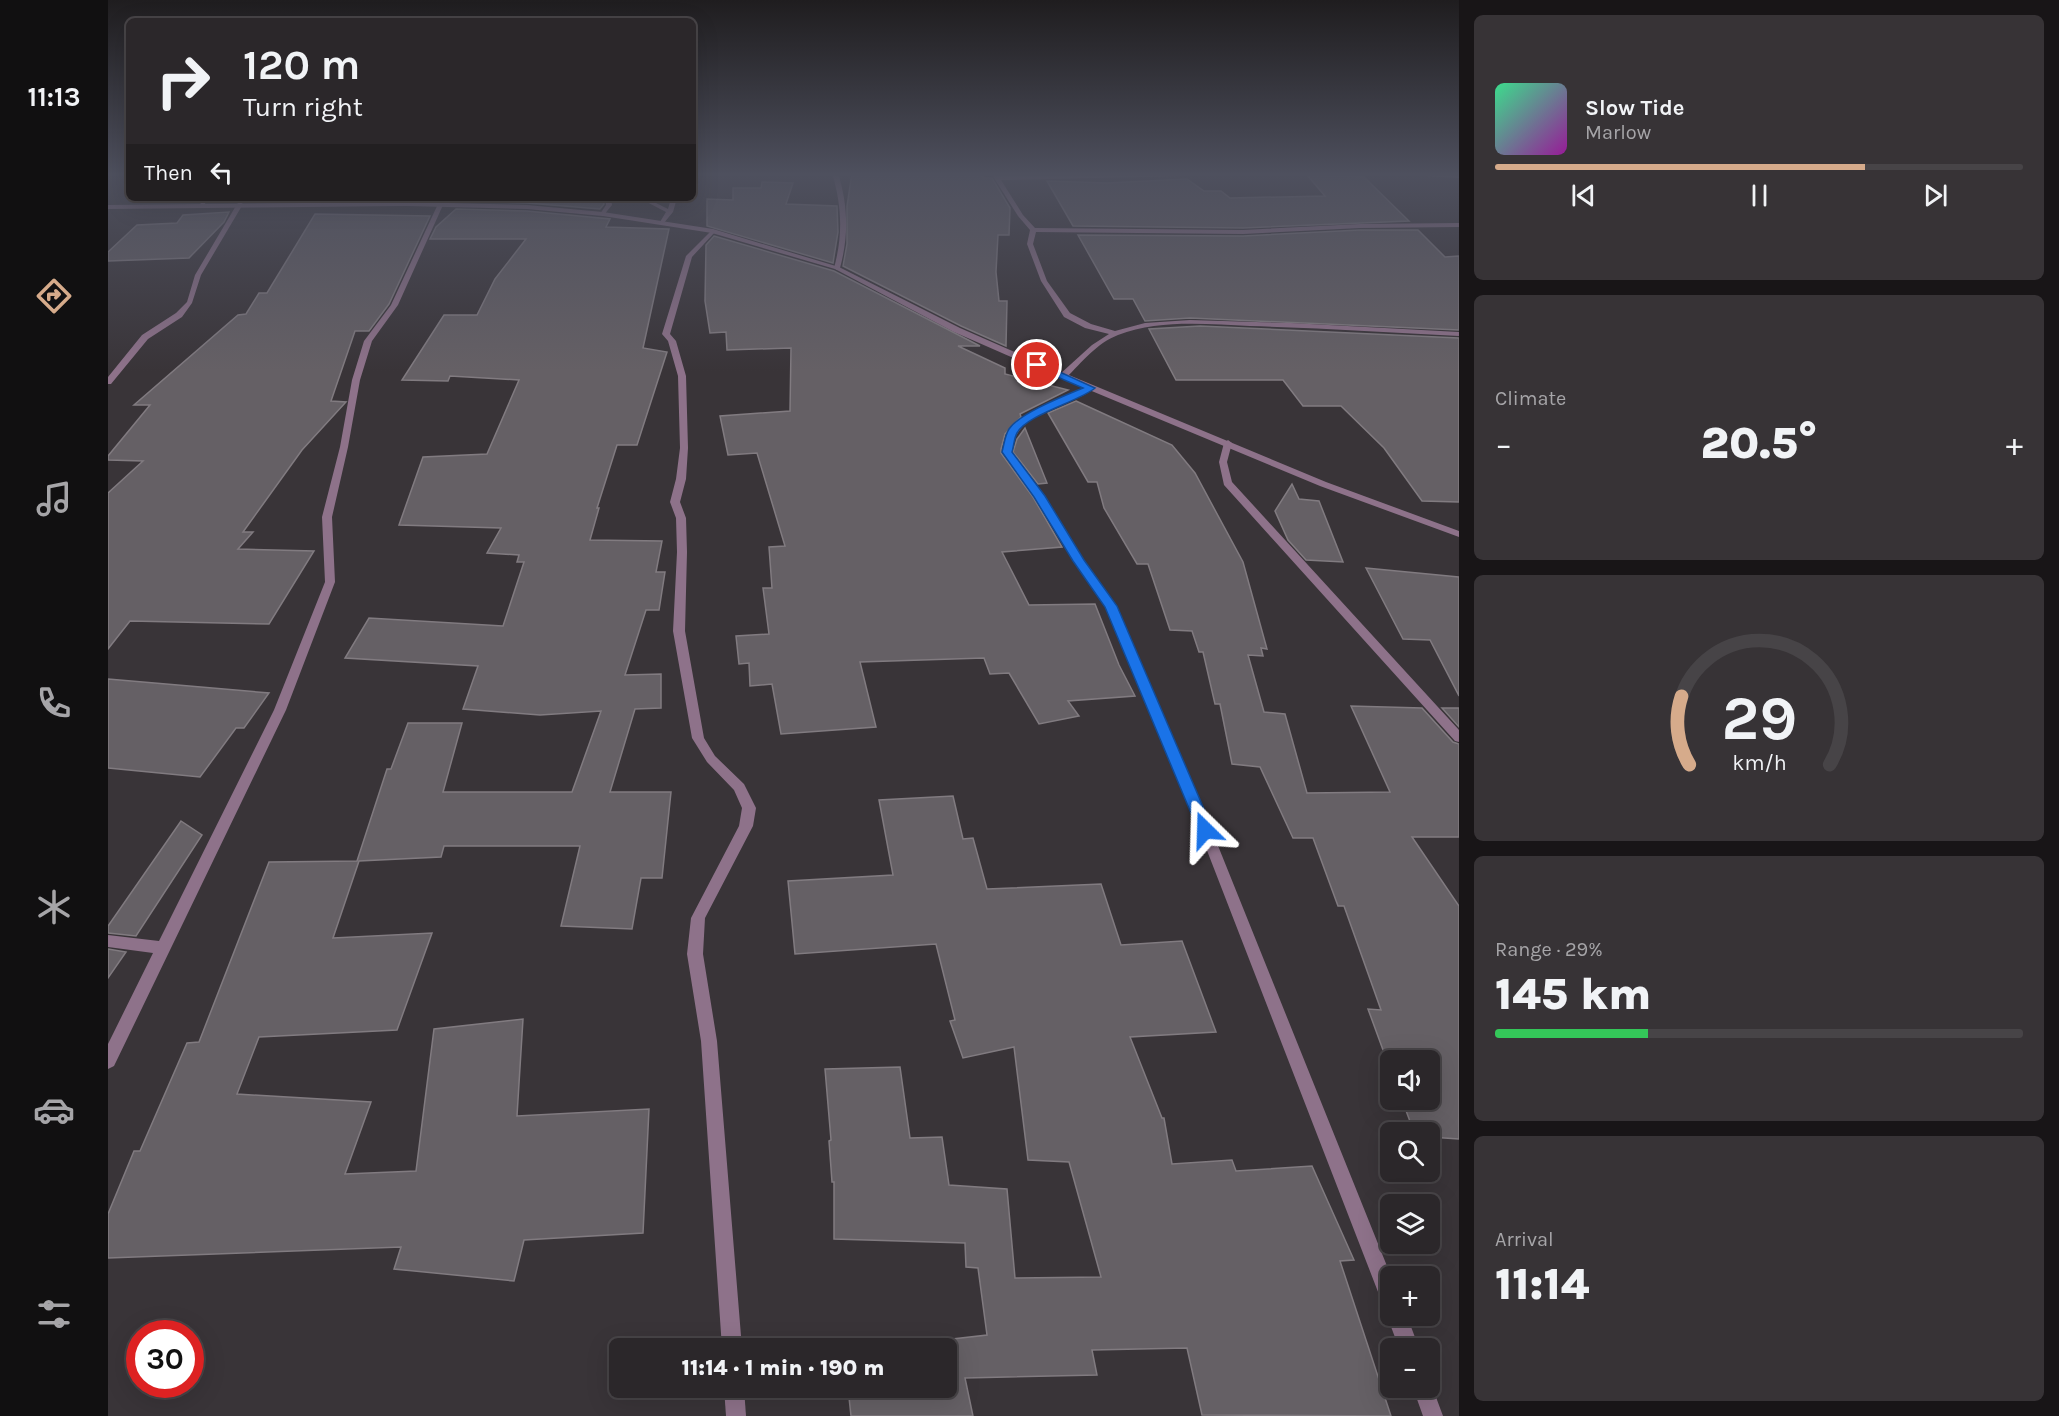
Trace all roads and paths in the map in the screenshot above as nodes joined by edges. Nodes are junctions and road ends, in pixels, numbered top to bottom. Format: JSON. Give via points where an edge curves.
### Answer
{"nodes":[{"id":1,"x":219,"y":239,"type":"edge"},
{"id":2,"x":424,"y":239,"type":"edge"},
{"id":3,"x":705,"y":239,"type":"edge"},
{"id":4,"x":740,"y":239,"type":"edge"},
{"id":5,"x":843,"y":239,"type":"edge"},
{"id":6,"x":1031,"y":239,"type":"edge"},
{"id":7,"x":837,"y":268,"type":"junction"},
{"id":8,"x":1115,"y":333,"type":"junction"},
{"id":9,"x":1459,"y":334,"type":"edge"},
{"id":10,"x":1063,"y":376,"type":"junction"},
{"id":11,"x":108,"y":382,"type":"edge"},
{"id":12,"x":1091,"y":388,"type":"junction"},
{"id":13,"x":1227,"y":443,"type":"junction"},
{"id":14,"x":1459,"y":534,"type":"edge"},
{"id":15,"x":1459,"y":738,"type":"edge"},
{"id":16,"x":108,"y":941,"type":"edge"},
{"id":17,"x":162,"y":948,"type":"junction"},
{"id":18,"x":108,"y":1061,"type":"edge"},
{"id":19,"x":1380,"y":1272,"type":"edge"},
{"id":20,"x":731,"y":1338,"type":"edge"},
{"id":21,"x":735,"y":1398,"type":"edge"},
{"id":22,"x":1427,"y":1398,"type":"edge"},
{"id":23,"x":736,"y":1416,"type":"edge"},
{"id":24,"x":1433,"y":1416,"type":"edge"}],
"edges":[{"from":1,"to":11,"type":"street","via":[[198,275],[190,302],[179,315],[145,337]]},
{"from":2,"to":17,"type":"street","via":[[394,305],[368,341],[356,380],[327,517],[330,582],[280,710]]},
{"from":3,"to":20,"type":"street","via":[[689,256],[666,334],[672,341],[682,376],[684,447],[675,502],[681,518],[679,632],[698,738],[711,759],[739,787],[749,808],[746,826],[698,918],[695,954],[709,1041]]},
{"from":4,"to":7,"type":"street"},
{"from":5,"to":7,"type":"street"},
{"from":6,"to":8,"type":"street","via":[[1044,281],[1066,315]]},
{"from":7,"to":10,"type":"street","via":[[957,330]]},
{"from":8,"to":9,"type":"street","via":[[1141,327],[1223,323]]},
{"from":8,"to":10,"type":"street","via":[[1093,346]]},
{"from":10,"to":12,"type":"street"},
{"from":12,"to":13,"type":"street"},
{"from":12,"to":19,"type":"street","via":[[1019,425],[1010,436],[1007,452],[1111,606],[1188,786]]},
{"from":13,"to":14,"type":"street"},
{"from":13,"to":15,"type":"street","via":[[1223,462],[1227,483]]},
{"from":16,"to":17,"type":"street"},
{"from":17,"to":18,"type":"street"},
{"from":21,"to":23,"type":"street"},
{"from":22,"to":24,"type":"street"}]}
